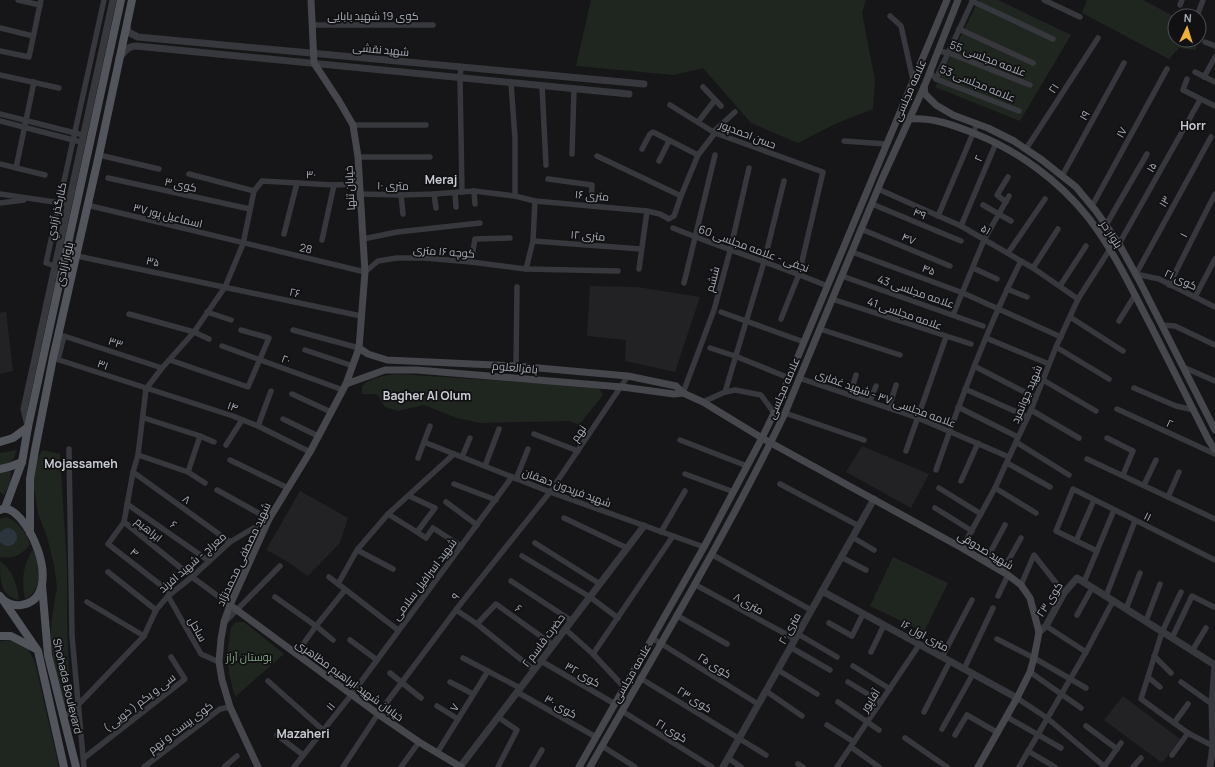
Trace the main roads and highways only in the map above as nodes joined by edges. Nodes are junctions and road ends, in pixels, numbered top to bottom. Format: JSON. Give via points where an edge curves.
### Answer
{"nodes":[{"id":1,"x":121,"y":0,"type":"edge"},
{"id":2,"x":132,"y":0,"type":"edge"},
{"id":3,"x":311,"y":0,"type":"edge"},
{"id":4,"x":947,"y":0,"type":"edge"},
{"id":5,"x":958,"y":0,"type":"edge"},
{"id":6,"x":924,"y":87,"type":"junction"},
{"id":7,"x":909,"y":119,"type":"junction"},
{"id":8,"x":359,"y":348,"type":"junction"},
{"id":9,"x":345,"y":387,"type":"junction"},
{"id":10,"x":683,"y":393,"type":"junction"},
{"id":11,"x":28,"y":427,"type":"junction"},
{"id":12,"x":1215,"y":430,"type":"edge"},
{"id":13,"x":1215,"y":436,"type":"edge"},
{"id":14,"x":762,"y":438,"type":"junction"},
{"id":15,"x":1208,"y":440,"type":"junction"},
{"id":16,"x":0,"y":442,"type":"edge"},
{"id":17,"x":771,"y":442,"type":"junction"},
{"id":18,"x":1215,"y":450,"type":"edge"},
{"id":19,"x":22,"y":462,"type":"junction"},
{"id":20,"x":0,"y":469,"type":"edge"},
{"id":21,"x":2,"y":508,"type":"edge"},
{"id":22,"x":30,"y":533,"type":"junction"},
{"id":23,"x":42,"y":586,"type":"junction"},
{"id":24,"x":2,"y":598,"type":"edge"},
{"id":25,"x":230,"y":605,"type":"junction"},
{"id":26,"x":0,"y":636,"type":"edge"},
{"id":27,"x":38,"y":651,"type":"junction"},
{"id":28,"x":64,"y":767,"type":"edge"},
{"id":29,"x":76,"y":767,"type":"edge"},
{"id":30,"x":258,"y":767,"type":"edge"},
{"id":31,"x":460,"y":767,"type":"edge"},
{"id":32,"x":579,"y":767,"type":"edge"},
{"id":33,"x":590,"y":767,"type":"edge"},
{"id":34,"x":978,"y":767,"type":"edge"}],
"edges":[{"from":1,"to":11,"type":"main road","name":"بلوار آزادی"},
{"from":2,"to":22,"type":"main road","name":"بلوار آزادی","via":[[30,479]]},
{"from":3,"to":8,"type":"main road","name":"خیابان تنها","via":[[314,63],[353,126],[358,157],[365,272]]},
{"from":4,"to":14,"type":"main road","name":"علامه مجلسی"},
{"from":5,"to":6,"type":"main road","name":"علامه مجلسی"},
{"from":6,"to":7,"type":"main road","name":"علامه مجلسی"},
{"from":6,"to":12,"type":"main road","name":"بلوار حر","via":[[925,94],[936,105],[1014,141],[1076,187],[1119,244]]},
{"from":7,"to":15,"type":"main road","name":"بلوار حر","via":[[920,118],[948,123],[996,143],[1035,168],[1068,194],[1110,249]]},
{"from":7,"to":17,"type":"main road","name":"علامه مجلسی"},
{"from":8,"to":9,"type":"main road","name":"خیابان تنها"},
{"from":8,"to":10,"type":"main road","name":"باقرالعلوم","via":[[387,360],[516,366],[628,376],[676,386]]},
{"from":9,"to":10,"type":"main road","name":"باقرالعلوم","via":[[385,370],[411,370]]},
{"from":9,"to":25,"type":"main road","name":"شهید مصطفی محمدنژاد","via":[[310,452],[269,519]]},
{"from":10,"to":14,"type":"main road","name":"باقرالعلوم","via":[[703,402]]},
{"from":11,"to":16,"type":"main road","via":[[13,438]]},
{"from":11,"to":19,"type":"main road","name":"بلوار آزادی"},
{"from":13,"to":15,"type":"main road"},
{"from":14,"to":17,"type":"main road","name":"شهید صدوقی"},
{"from":14,"to":32,"type":"main road","name":"علامه مجلسی","via":[[704,547]]},
{"from":15,"to":18,"type":"main road","name":"بلوار حر"},
{"from":17,"to":33,"type":"main road","name":"علامه مجلسی","via":[[711,554]]},
{"from":17,"to":34,"type":"main road","name":"شهید صدوقی","via":[[1005,573],[1021,584],[1030,598],[1039,632],[1030,672]]},
{"from":19,"to":20,"type":"main road"},
{"from":19,"to":21,"type":"main road","name":"بلوار آزادی"},
{"from":21,"to":22,"type":"main road","via":[[16,514]]},
{"from":22,"to":23,"type":"main road","name":"Shohada Boulevard","via":[[40,557]]},
{"from":23,"to":24,"type":"main road","via":[[37,596],[28,603],[17,606]]},
{"from":23,"to":29,"type":"main road","name":"Shohada Boulevard","via":[[48,655]]},
{"from":24,"to":27,"type":"main road","name":"Shohada Boulevard"},
{"from":25,"to":30,"type":"main road","name":"شهید مصطفی محمدنژاد","via":[[221,639],[219,662],[222,680],[230,707]]},
{"from":25,"to":31,"type":"main road","name":"خیابان شهید ابراهیم مظاهری","via":[[378,714]]},
{"from":26,"to":27,"type":"main road","via":[[11,636]]},
{"from":27,"to":28,"type":"main road","name":"Shohada Boulevard"}]}
